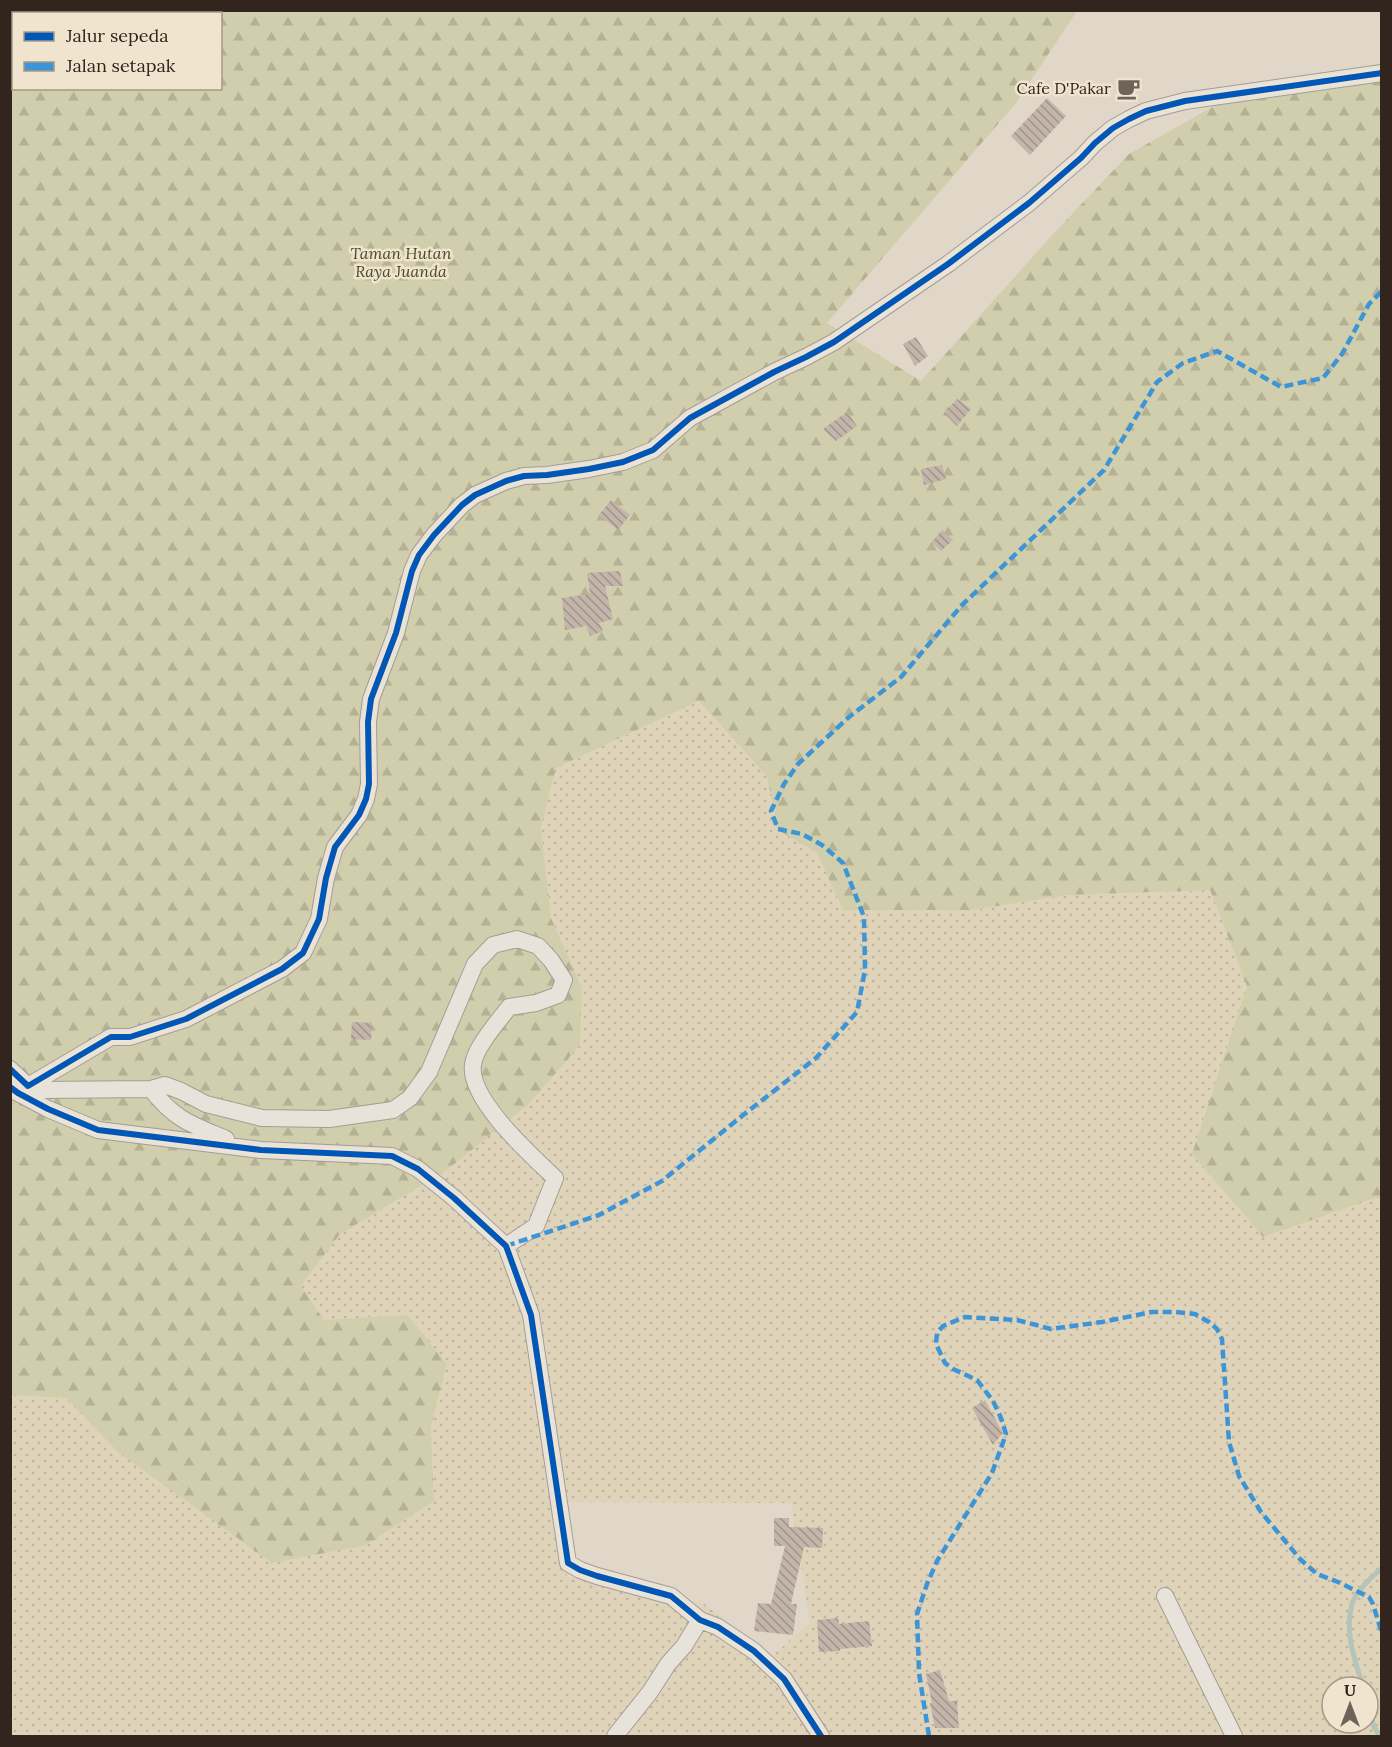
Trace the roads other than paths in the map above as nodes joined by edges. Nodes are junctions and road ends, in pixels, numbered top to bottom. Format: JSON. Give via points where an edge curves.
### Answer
{"nodes":[{"id":1,"x":1382,"y":73,"type":"edge"},
{"id":2,"x":10,"y":1069,"type":"edge"},
{"id":3,"x":28,"y":1086,"type":"junction"},
{"id":4,"x":10,"y":1087,"type":"edge"},
{"id":5,"x":151,"y":1089,"type":"junction"},
{"id":6,"x":246,"y":1148,"type":"junction"},
{"id":7,"x":506,"y":1246,"type":"junction"},
{"id":8,"x":1165,"y":1596,"type":"dead end"},
{"id":9,"x":700,"y":1620,"type":"junction"},
{"id":10,"x":615,"y":1737,"type":"edge"},
{"id":11,"x":821,"y":1737,"type":"edge"},
{"id":12,"x":1234,"y":1737,"type":"edge"}],
"edges":[{"from":1,"to":3,"type":"street","via":[[1185,100],[1146,111],[1113,128],[1029,203],[948,264],[834,342],[690,418],[653,450],[589,470],[524,476],[475,495],[434,535],[412,571],[390,651],[371,699],[366,799],[335,847],[319,919],[303,953],[282,969],[186,1018],[130,1037],[111,1037]]},
{"from":2,"to":3,"type":"street"},
{"from":3,"to":5,"type":"street","via":[[40,1090]]},
{"from":4,"to":6,"type":"street","via":[[48,1109],[98,1130]]},
{"from":5,"to":6,"type":"street","via":[[184,1121]]},
{"from":5,"to":7,"type":"street","via":[[165,1085],[206,1104],[262,1118],[329,1119],[393,1110],[411,1098],[429,1072],[475,964],[493,945],[517,939],[538,946],[564,980],[558,995],[509,1007],[486,1036],[473,1063],[472,1076],[483,1100],[555,1178],[536,1226]]},
{"from":6,"to":7,"type":"street","via":[[392,1156],[418,1169]]},
{"from":7,"to":9,"type":"street","via":[[531,1315],[568,1563],[597,1576],[671,1596]]},
{"from":8,"to":12,"type":"street"},
{"from":9,"to":10,"type":"street"},
{"from":9,"to":11,"type":"street","via":[[754,1651],[784,1679]]}]}
